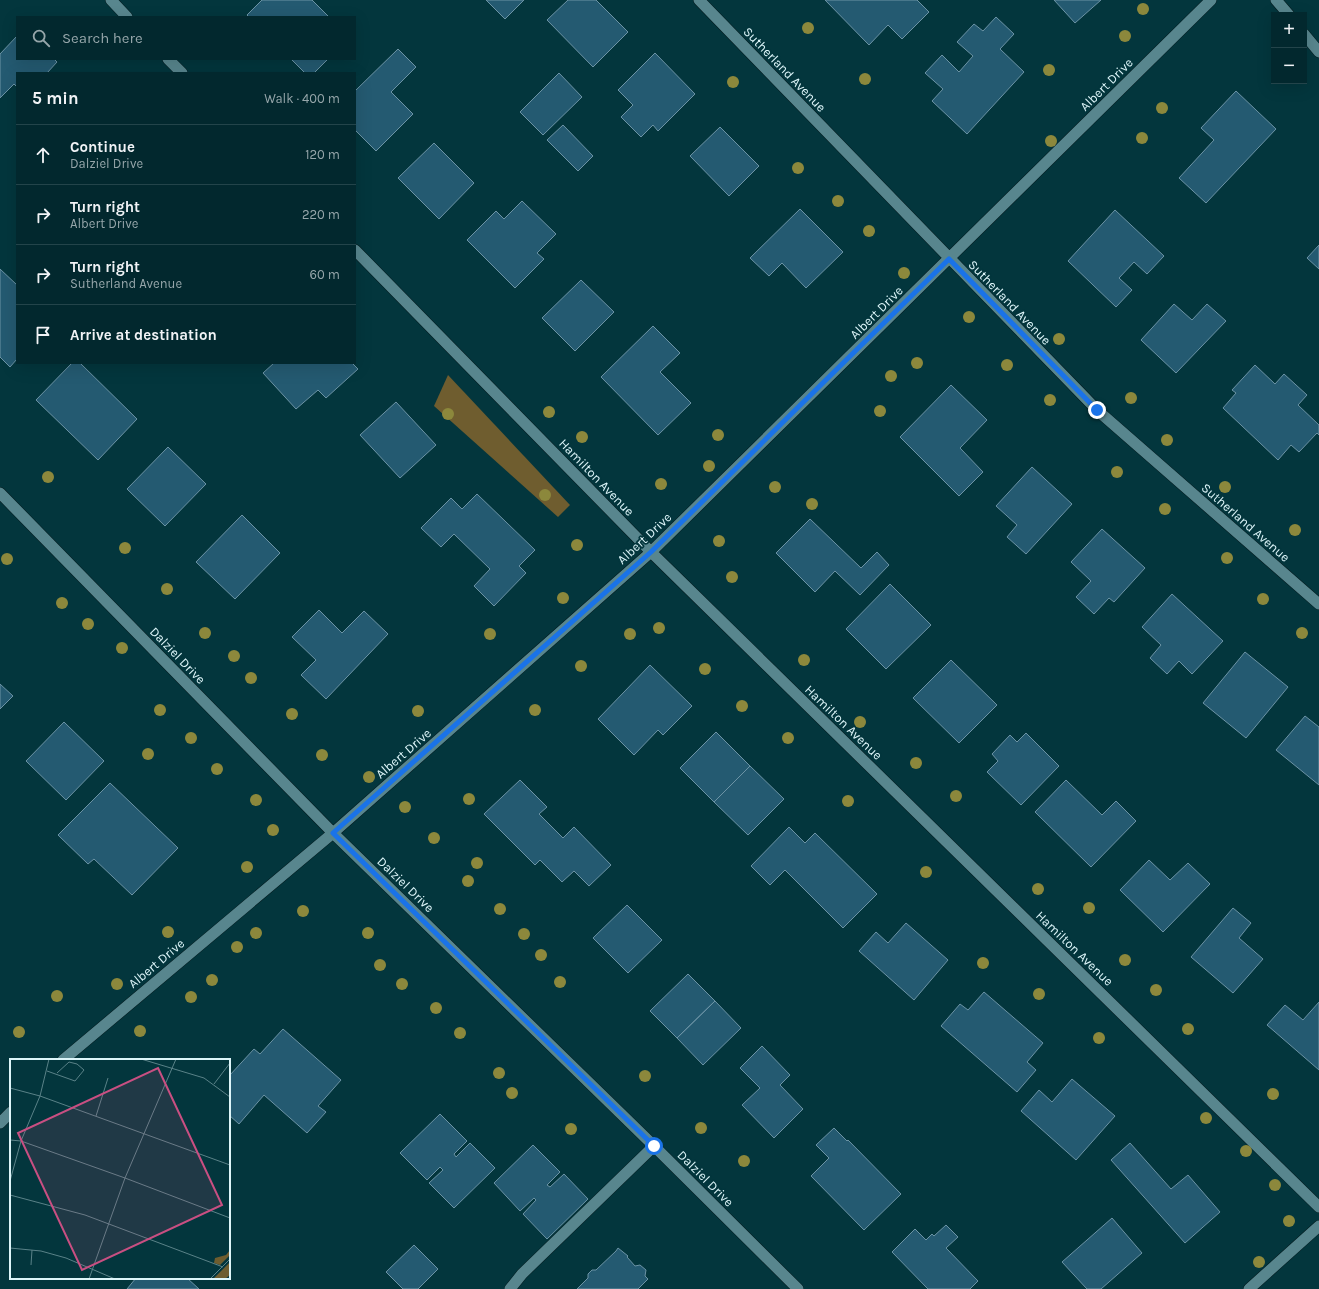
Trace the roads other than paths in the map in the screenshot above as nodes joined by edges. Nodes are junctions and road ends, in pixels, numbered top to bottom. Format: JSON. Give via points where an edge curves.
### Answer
{"nodes":[{"id":1,"x":111,"y":0,"type":"edge"},
{"id":2,"x":699,"y":0,"type":"edge"},
{"id":3,"x":1211,"y":0,"type":"edge"},
{"id":4,"x":1276,"y":0,"type":"edge"},
{"id":5,"x":1286,"y":12,"type":"edge"},
{"id":6,"x":126,"y":16,"type":"edge"},
{"id":7,"x":1307,"y":38,"type":"edge"},
{"id":8,"x":1319,"y":52,"type":"edge"},
{"id":9,"x":169,"y":60,"type":"edge"},
{"id":10,"x":181,"y":72,"type":"edge"},
{"id":11,"x":356,"y":251,"type":"edge"},
{"id":12,"x":949,"y":259,"type":"junction"},
{"id":13,"x":0,"y":493,"type":"edge"},
{"id":14,"x":651,"y":552,"type":"junction"},
{"id":15,"x":1319,"y":604,"type":"edge"},
{"id":16,"x":333,"y":833,"type":"junction"},
{"id":17,"x":64,"y":1059,"type":"edge"},
{"id":18,"x":10,"y":1113,"type":"edge"},
{"id":19,"x":0,"y":1123,"type":"edge"},
{"id":20,"x":654,"y":1146,"type":"junction"},
{"id":21,"x":1319,"y":1207,"type":"edge"},
{"id":22,"x":1319,"y":1226,"type":"edge"},
{"id":23,"x":510,"y":1289,"type":"edge"},
{"id":24,"x":798,"y":1289,"type":"edge"},
{"id":25,"x":1249,"y":1289,"type":"edge"}],
"edges":[{"from":1,"to":6,"type":"street"},
{"from":2,"to":12,"type":"street","name":"Sutherland Avenue"},
{"from":3,"to":12,"type":"street","name":"Albert Drive"},
{"from":4,"to":5,"type":"street"},
{"from":7,"to":8,"type":"street"},
{"from":9,"to":10,"type":"street"},
{"from":11,"to":14,"type":"street","name":"Hamilton Avenue"},
{"from":12,"to":14,"type":"street","name":"Albert Drive"},
{"from":12,"to":15,"type":"street","name":"Sutherland Avenue","via":[[1097,410]]},
{"from":13,"to":16,"type":"street","name":"Dalziel Drive"},
{"from":14,"to":16,"type":"street","name":"Albert Drive"},
{"from":14,"to":21,"type":"street","name":"Hamilton Avenue"},
{"from":16,"to":17,"type":"street","name":"Albert Drive"},
{"from":16,"to":20,"type":"street","name":"Dalziel Drive"},
{"from":18,"to":19,"type":"street"},
{"from":20,"to":23,"type":"street","via":[[522,1274]]},
{"from":20,"to":24,"type":"street","name":"Dalziel Drive"},
{"from":22,"to":25,"type":"street"}]}
